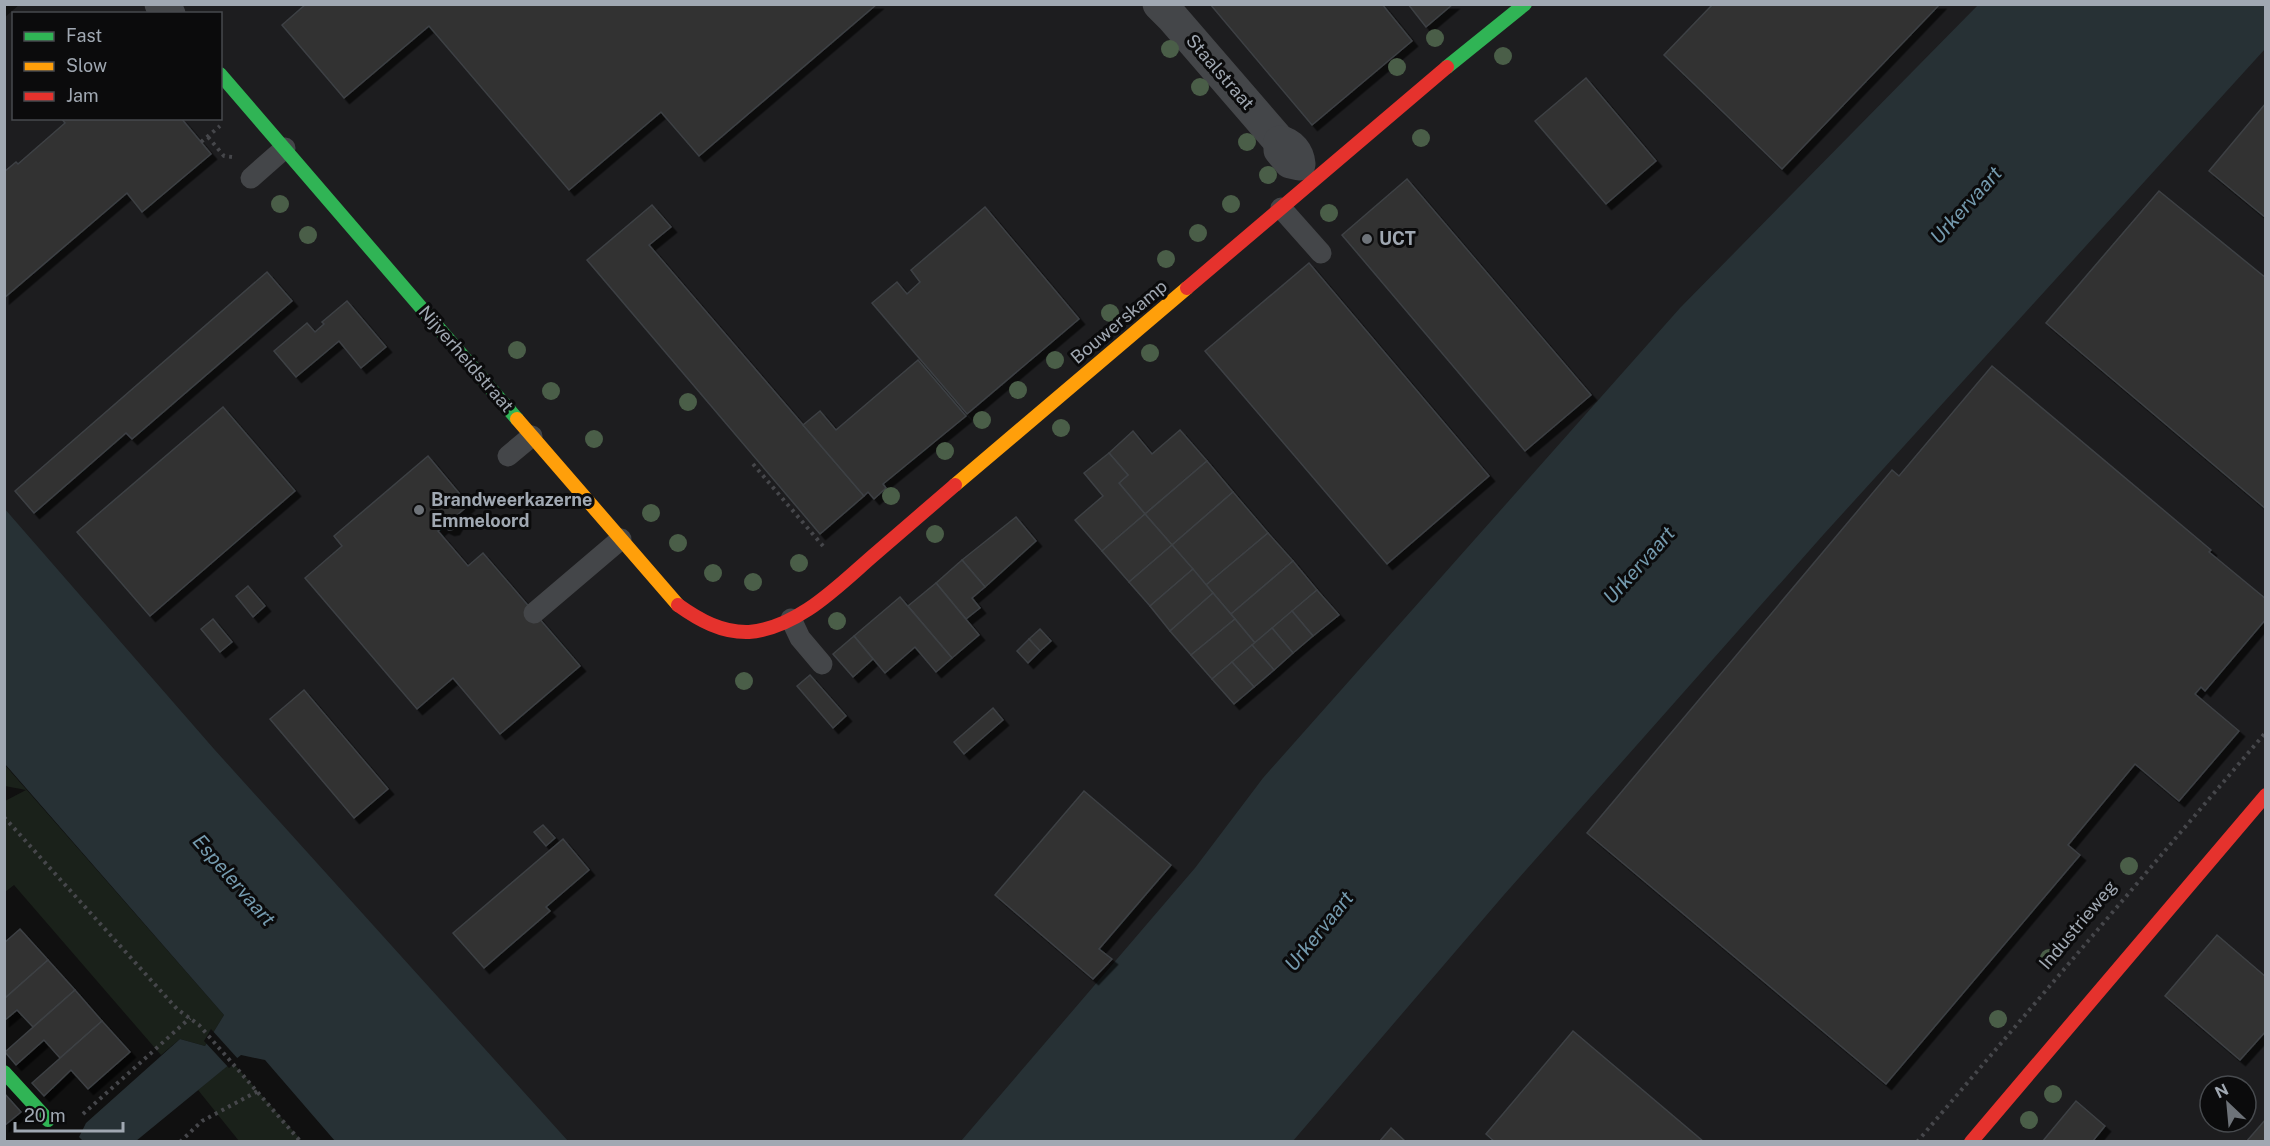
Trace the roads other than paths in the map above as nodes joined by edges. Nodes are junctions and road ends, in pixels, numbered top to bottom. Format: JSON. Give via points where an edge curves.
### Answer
{"nodes":[{"id":1,"x":1159,"y":4,"type":"edge"},
{"id":2,"x":1525,"y":4,"type":"edge"},
{"id":3,"x":222,"y":76,"type":"edge"},
{"id":4,"x":285,"y":148,"type":"junction"},
{"id":5,"x":1297,"y":162,"type":"junction"},
{"id":6,"x":251,"y":177,"type":"dead end"},
{"id":7,"x":1281,"y":208,"type":"junction"},
{"id":8,"x":1321,"y":253,"type":"dead end"},
{"id":9,"x":532,"y":436,"type":"junction"},
{"id":10,"x":508,"y":456,"type":"dead end"},
{"id":11,"x":621,"y":539,"type":"junction"},
{"id":12,"x":534,"y":613,"type":"dead end"},
{"id":13,"x":791,"y":619,"type":"junction"},
{"id":14,"x":722,"y":629,"type":"joint"},
{"id":15,"x":822,"y":664,"type":"dead end"},
{"id":16,"x":2265,"y":795,"type":"edge"},
{"id":17,"x":4,"y":1072,"type":"edge"},
{"id":18,"x":48,"y":1120,"type":"dead end"},
{"id":19,"x":1971,"y":1142,"type":"edge"}],
"edges":[{"from":1,"to":5,"type":"street","name":"Staalstraat"},
{"from":2,"to":5,"type":"street","name":"Bouwerskamp"},
{"from":3,"to":4,"type":"street","name":"Nijverheidstraat"},
{"from":4,"to":6,"type":"lane"},
{"from":4,"to":9,"type":"street","name":"Nijverheidstraat"},
{"from":5,"to":7,"type":"street","name":"Bouwerskamp"},
{"from":7,"to":8,"type":"lane"},
{"from":7,"to":13,"type":"street","name":"Bouwerskamp","via":[[824,597]]},
{"from":9,"to":10,"type":"lane"},
{"from":9,"to":11,"type":"street","name":"Nijverheidstraat"},
{"from":11,"to":12,"type":"lane"},
{"from":11,"to":14,"type":"street","name":"Nijverheidstraat","via":[[673,601],[687,613]]},
{"from":13,"to":14,"type":"street","name":"Bouwerskamp","via":[[752,632]]},
{"from":13,"to":15,"type":"lane","via":[[800,638]]},
{"from":16,"to":19,"type":"street"},
{"from":17,"to":18,"type":"street"}]}
